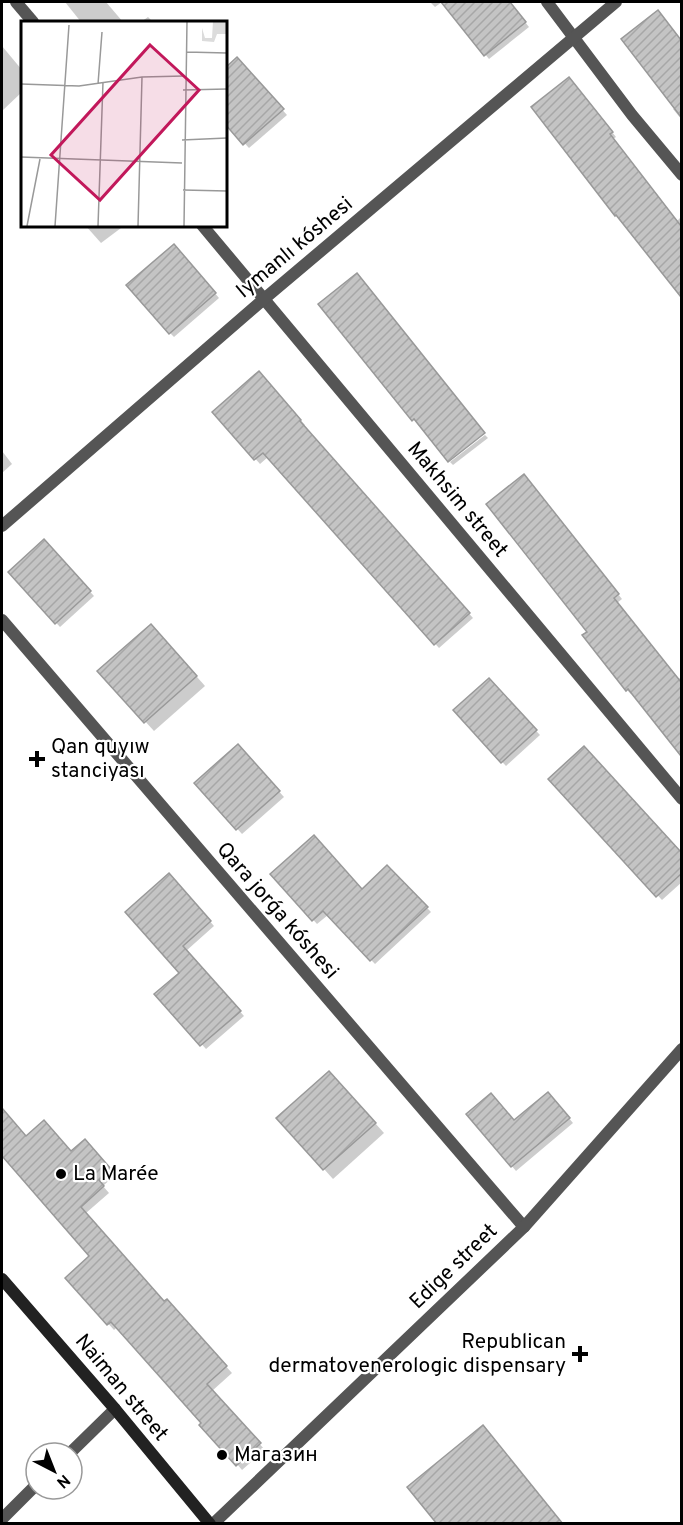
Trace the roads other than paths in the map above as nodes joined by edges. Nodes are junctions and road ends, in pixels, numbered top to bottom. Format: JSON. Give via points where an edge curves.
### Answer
{"nodes":[{"id":1,"x":16,"y":2,"type":"edge"},
{"id":2,"x":547,"y":2,"type":"edge"},
{"id":3,"x":616,"y":2,"type":"edge"},
{"id":4,"x":32,"y":21,"type":"edge"},
{"id":5,"x":574,"y":37,"type":"junction"},
{"id":6,"x":681,"y":175,"type":"edge"},
{"id":7,"x":203,"y":226,"type":"edge"},
{"id":8,"x":264,"y":300,"type":"junction"},
{"id":9,"x":2,"y":526,"type":"edge"},
{"id":10,"x":2,"y":620,"type":"edge"},
{"id":11,"x":681,"y":800,"type":"edge"},
{"id":12,"x":681,"y":1049,"type":"edge"},
{"id":13,"x":524,"y":1227,"type":"junction"},
{"id":14,"x":2,"y":1279,"type":"edge"},
{"id":15,"x":116,"y":1409,"type":"junction"},
{"id":16,"x":83,"y":1441,"type":"edge"},
{"id":17,"x":24,"y":1497,"type":"edge"},
{"id":18,"x":2,"y":1519,"type":"edge"},
{"id":19,"x":211,"y":1524,"type":"edge"}],
"edges":[{"from":1,"to":4,"type":"street"},
{"from":2,"to":5,"type":"street"},
{"from":3,"to":5,"type":"street","name":"Iymanlı kóshesi"},
{"from":5,"to":6,"type":"street"},
{"from":5,"to":8,"type":"street","name":"Iymanlı kóshesi"},
{"from":7,"to":8,"type":"street","name":"Makhsim street"},
{"from":8,"to":9,"type":"street","name":"Iymanlı kóshesi"},
{"from":8,"to":11,"type":"street","name":"Makhsim street"},
{"from":10,"to":13,"type":"street","name":"Qara jorǵa kóshesi"},
{"from":12,"to":13,"type":"street","name":"Edige street"},
{"from":13,"to":19,"type":"street","name":"Edige street"},
{"from":14,"to":15,"type":"main road","name":"Naiman street"},
{"from":15,"to":16,"type":"street"},
{"from":15,"to":19,"type":"main road","name":"Naiman street"},
{"from":17,"to":18,"type":"street"}]}
